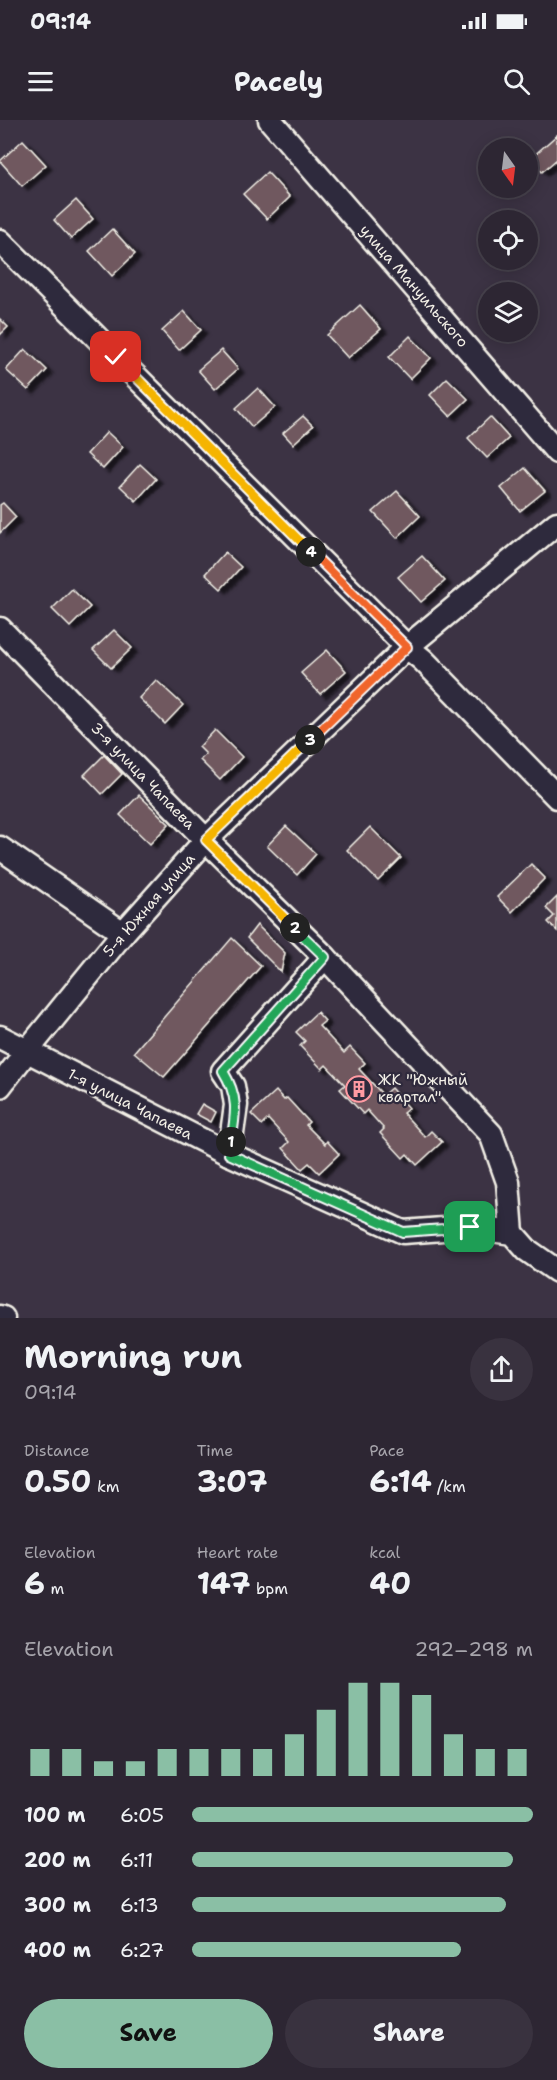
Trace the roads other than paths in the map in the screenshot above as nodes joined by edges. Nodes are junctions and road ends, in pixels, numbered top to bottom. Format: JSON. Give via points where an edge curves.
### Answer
{"nodes":[{"id":1,"x":270,"y":120,"type":"edge"},
{"id":2,"x":0,"y":241,"type":"edge"},
{"id":3,"x":557,"y":452,"type":"edge"},
{"id":4,"x":557,"y":523,"type":"edge"},
{"id":5,"x":0,"y":629,"type":"edge"},
{"id":6,"x":407,"y":647,"type":"junction"},
{"id":7,"x":557,"y":797,"type":"edge"},
{"id":8,"x":206,"y":840,"type":"junction"},
{"id":9,"x":0,"y":848,"type":"edge"},
{"id":10,"x":123,"y":933,"type":"junction"},
{"id":11,"x":325,"y":957,"type":"junction"},
{"id":12,"x":0,"y":1037,"type":"edge"},
{"id":13,"x":27,"y":1051,"type":"junction"},
{"id":14,"x":0,"y":1086,"type":"edge"},
{"id":15,"x":229,"y":1154,"type":"junction"},
{"id":16,"x":512,"y":1233,"type":"junction"},
{"id":17,"x":557,"y":1271,"type":"edge"}],
"edges":[{"from":1,"to":3,"type":"street","name":"улица Мануильского"},
{"from":2,"to":6,"type":"street"},
{"from":4,"to":6,"type":"street","name":"5-я Южная улица"},
{"from":5,"to":8,"type":"street","name":"3-я улица Чапаева"},
{"from":6,"to":7,"type":"street"},
{"from":6,"to":8,"type":"street","name":"5-я Южная улица"},
{"from":8,"to":10,"type":"street","name":"5-я Южная улица"},
{"from":8,"to":11,"type":"street","name":"3-я улица Чапаева"},
{"from":9,"to":10,"type":"street"},
{"from":10,"to":13,"type":"street","name":"5-я Южная улица"},
{"from":11,"to":15,"type":"street","via":[[223,1071],[233,1086],[236,1105]]},
{"from":11,"to":16,"type":"street","name":"3-я улица Чапаева","via":[[491,1134],[508,1182]]},
{"from":12,"to":13,"type":"street","name":"1-я улица Чапаева"},
{"from":13,"to":14,"type":"street","name":"5-я Южная улица"},
{"from":13,"to":15,"type":"street","name":"1-я улица Чапаева"},
{"from":15,"to":16,"type":"street","name":"1-я улица Чапаева","via":[[403,1232],[470,1227]]},
{"from":16,"to":17,"type":"street","via":[[527,1250]]}]}
